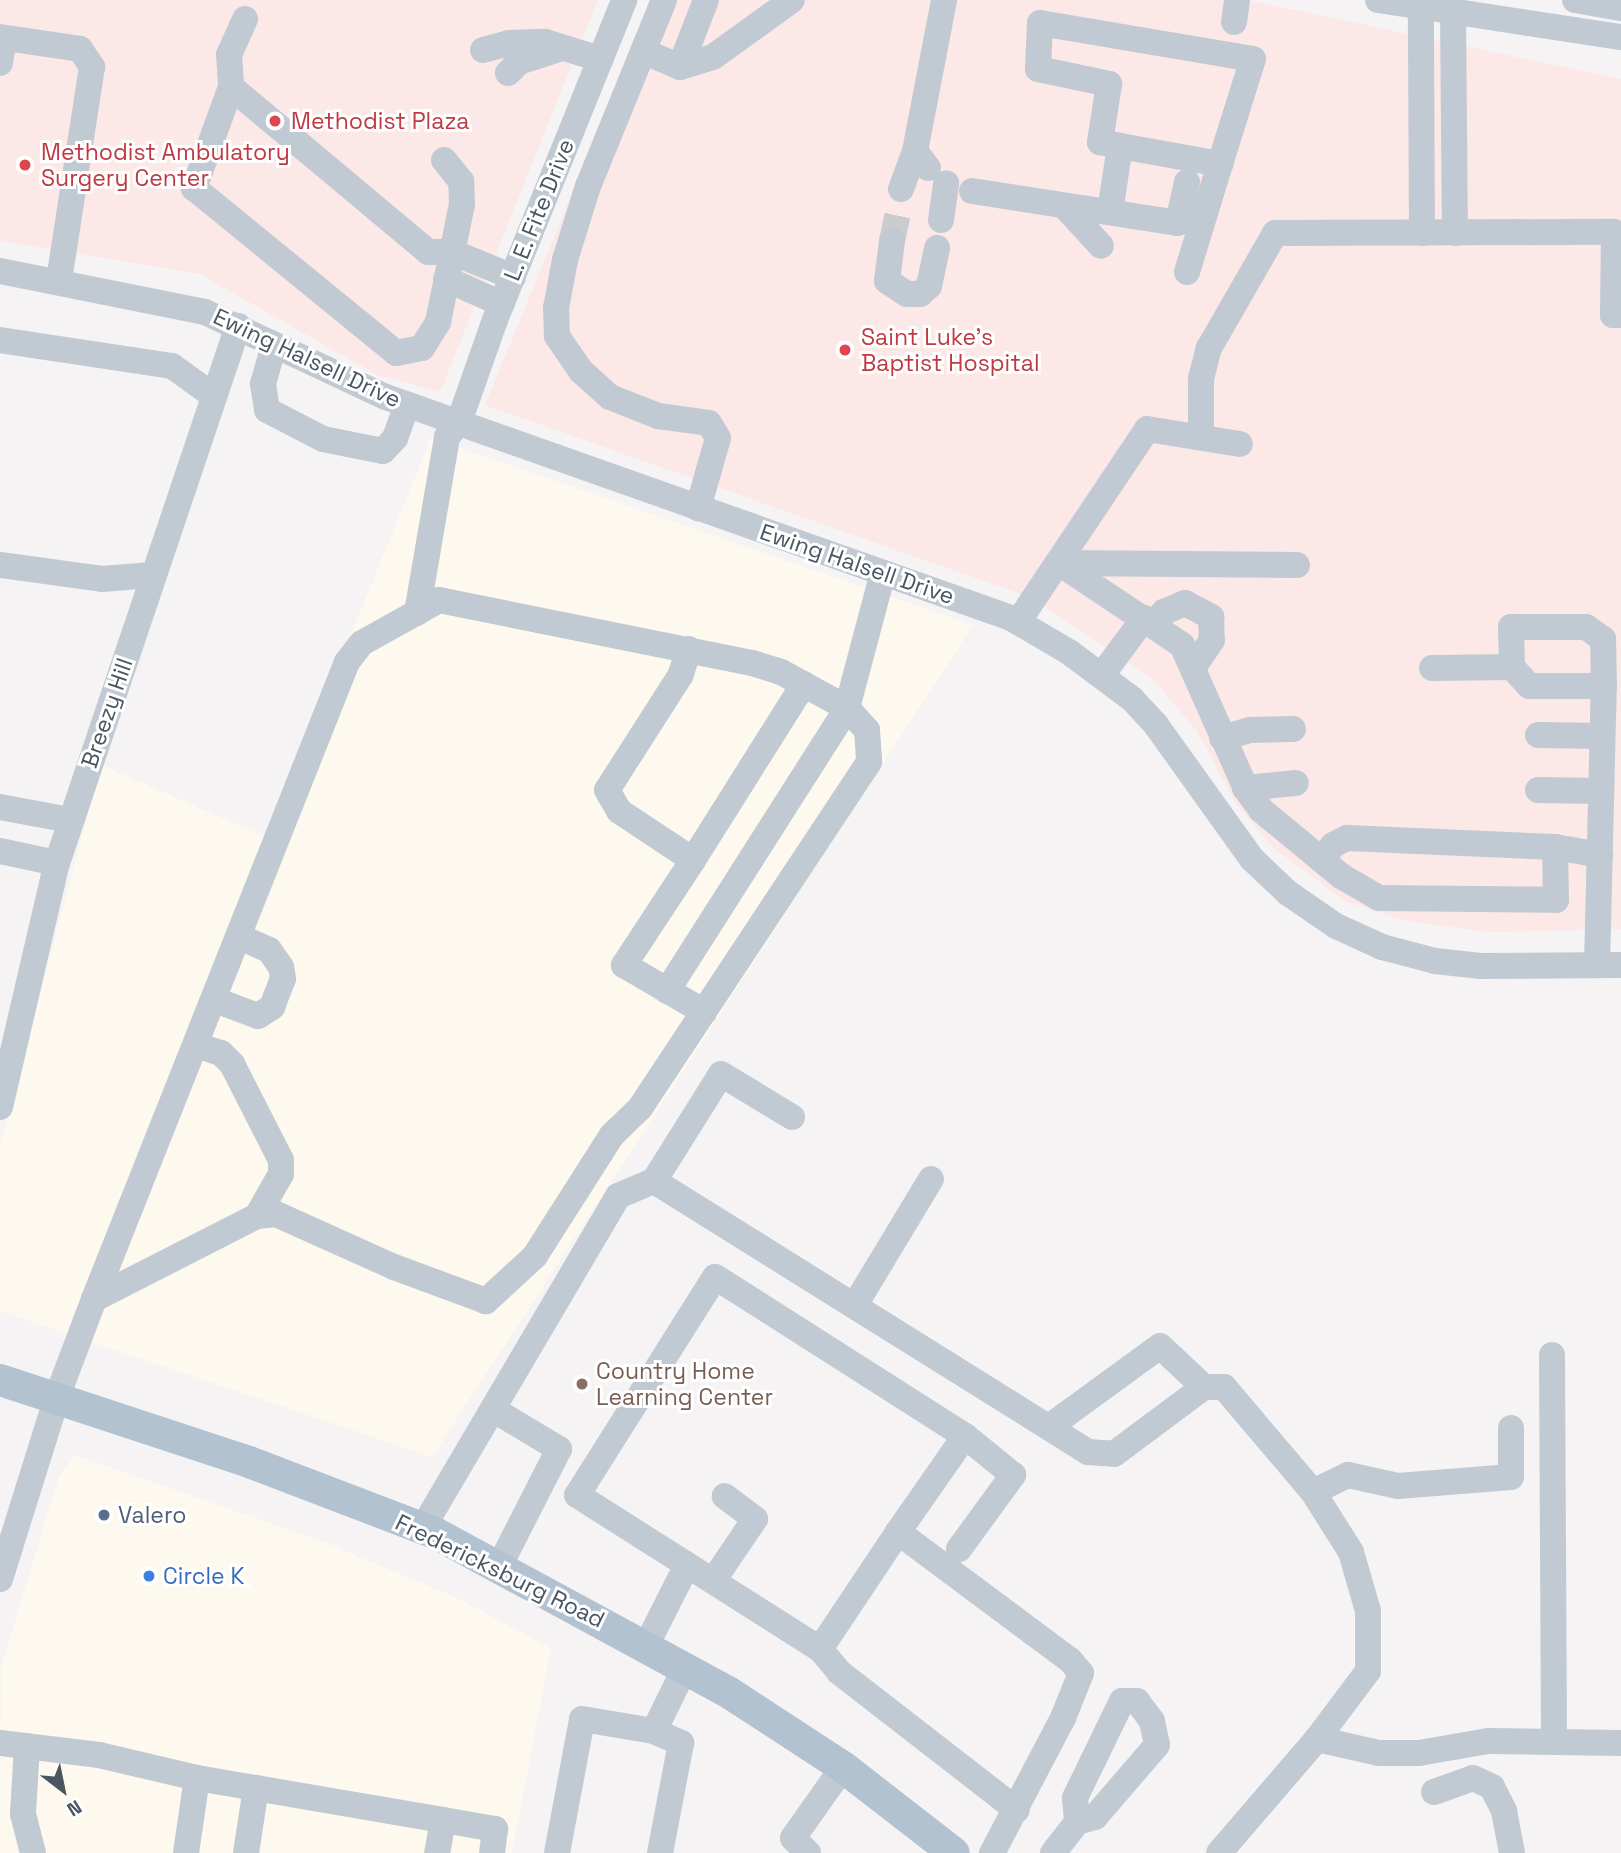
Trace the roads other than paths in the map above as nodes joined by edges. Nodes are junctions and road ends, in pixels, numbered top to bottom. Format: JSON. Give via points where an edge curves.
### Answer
{"nodes":[{"id":1,"x":624,"y":0,"type":"edge"},
{"id":2,"x":663,"y":0,"type":"edge"},
{"id":3,"x":706,"y":0,"type":"edge"},
{"id":4,"x":792,"y":0,"type":"edge"},
{"id":5,"x":944,"y":0,"type":"edge"},
{"id":6,"x":1378,"y":0,"type":"edge"},
{"id":7,"x":1575,"y":0,"type":"edge"},
{"id":8,"x":1423,"y":3,"type":"edge"},
{"id":9,"x":1451,"y":6,"type":"edge"},
{"id":10,"x":1621,"y":8,"type":"edge"},
{"id":11,"x":245,"y":19,"type":"dead end"},
{"id":12,"x":1621,"y":37,"type":"edge"},
{"id":13,"x":1,"y":46,"type":"edge"},
{"id":14,"x":566,"y":48,"type":"junction"},
{"id":15,"x":482,"y":50,"type":"dead end"},
{"id":16,"x":643,"y":51,"type":"junction"},
{"id":17,"x":600,"y":59,"type":"junction"},
{"id":18,"x":680,"y":67,"type":"junction"},
{"id":19,"x":508,"y":73,"type":"dead end"},
{"id":20,"x":231,"y":87,"type":"junction"},
{"id":21,"x":1120,"y":146,"type":"junction"},
{"id":22,"x":444,"y":160,"type":"dead end"},
{"id":23,"x":1220,"y":164,"type":"junction"},
{"id":24,"x":943,"y":176,"type":"junction"},
{"id":25,"x":1187,"y":181,"type":"dead end"},
{"id":26,"x":900,"y":200,"type":"dead end"},
{"id":27,"x":1067,"y":209,"type":"junction"},
{"id":28,"x":1110,"y":212,"type":"junction"},
{"id":29,"x":941,"y":220,"type":"dead end"},
{"id":30,"x":1422,"y":233,"type":"junction"},
{"id":31,"x":1455,"y":233,"type":"junction"},
{"id":32,"x":1101,"y":246,"type":"dead end"},
{"id":33,"x":891,"y":248,"type":"tunnel mouth"},
{"id":34,"x":935,"y":256,"type":"dead end"},
{"id":35,"x":0,"y":271,"type":"edge"},
{"id":36,"x":1188,"y":272,"type":"dead end"},
{"id":37,"x":447,"y":273,"type":"junction"},
{"id":38,"x":59,"y":281,"type":"junction"},
{"id":39,"x":504,"y":297,"type":"junction"},
{"id":40,"x":1621,"y":315,"type":"edge"},
{"id":41,"x":238,"y":326,"type":"junction"},
{"id":42,"x":0,"y":340,"type":"edge"},
{"id":43,"x":274,"y":345,"type":"junction"},
{"id":44,"x":211,"y":394,"type":"junction"},
{"id":45,"x":407,"y":405,"type":"junction"},
{"id":46,"x":459,"y":422,"type":"junction"},
{"id":47,"x":1201,"y":438,"type":"junction"},
{"id":48,"x":1240,"y":443,"type":"dead end"},
{"id":49,"x":698,"y":508,"type":"junction"},
{"id":50,"x":1059,"y":563,"type":"junction"},
{"id":51,"x":0,"y":565,"type":"edge"},
{"id":52,"x":1297,"y":565,"type":"dead end"},
{"id":53,"x":883,"y":573,"type":"junction"},
{"id":54,"x":152,"y":576,"type":"junction"},
{"id":55,"x":417,"y":612,"type":"junction"},
{"id":56,"x":1149,"y":620,"type":"junction"},
{"id":57,"x":1018,"y":622,"type":"junction"},
{"id":58,"x":689,"y":649,"type":"junction"},
{"id":59,"x":1195,"y":666,"type":"junction"},
{"id":60,"x":1511,"y":667,"type":"junction"},
{"id":61,"x":1432,"y":668,"type":"dead end"},
{"id":62,"x":1102,"y":675,"type":"junction"},
{"id":63,"x":804,"y":684,"type":"junction"},
{"id":64,"x":1604,"y":686,"type":"junction"},
{"id":65,"x":847,"y":708,"type":"junction"},
{"id":66,"x":1293,"y":729,"type":"dead end"},
{"id":67,"x":1538,"y":735,"type":"dead end"},
{"id":68,"x":1602,"y":736,"type":"junction"},
{"id":69,"x":1222,"y":738,"type":"junction"},
{"id":70,"x":1296,"y":783,"type":"dead end"},
{"id":71,"x":1245,"y":788,"type":"junction"},
{"id":72,"x":1538,"y":790,"type":"dead end"},
{"id":73,"x":1601,"y":791,"type":"junction"},
{"id":74,"x":0,"y":807,"type":"edge"},
{"id":75,"x":70,"y":820,"type":"junction"},
{"id":76,"x":1555,"y":847,"type":"junction"},
{"id":77,"x":0,"y":851,"type":"edge"},
{"id":78,"x":1600,"y":855,"type":"junction"},
{"id":79,"x":693,"y":860,"type":"junction"},
{"id":80,"x":1321,"y":860,"type":"junction"},
{"id":81,"x":57,"y":863,"type":"junction"},
{"id":82,"x":240,"y":937,"type":"junction"},
{"id":83,"x":1609,"y":965,"type":"edge"},
{"id":84,"x":667,"y":990,"type":"junction"},
{"id":85,"x":215,"y":1000,"type":"junction"},
{"id":86,"x":704,"y":1012,"type":"junction"},
{"id":87,"x":196,"y":1045,"type":"junction"},
{"id":88,"x":0,"y":1107,"type":"edge"},
{"id":89,"x":792,"y":1117,"type":"dead end"},
{"id":90,"x":931,"y":1179,"type":"dead end"},
{"id":91,"x":654,"y":1181,"type":"junction"},
{"id":92,"x":257,"y":1216,"type":"junction"},
{"id":93,"x":94,"y":1299,"type":"junction"},
{"id":94,"x":855,"y":1305,"type":"junction"},
{"id":95,"x":1552,"y":1356,"type":"dead end"},
{"id":96,"x":0,"y":1380,"type":"edge"},
{"id":97,"x":1204,"y":1387,"type":"junction"},
{"id":98,"x":57,"y":1397,"type":"junction"},
{"id":99,"x":495,"y":1410,"type":"junction"},
{"id":100,"x":1049,"y":1427,"type":"junction"},
{"id":101,"x":1511,"y":1428,"type":"dead end"},
{"id":102,"x":965,"y":1436,"type":"junction"},
{"id":103,"x":1313,"y":1492,"type":"junction"},
{"id":104,"x":724,"y":1496,"type":"dead end"},
{"id":105,"x":422,"y":1529,"type":"junction"},
{"id":106,"x":898,"y":1532,"type":"junction"},
{"id":107,"x":959,"y":1549,"type":"dead end"},
{"id":108,"x":687,"y":1565,"type":"junction"},
{"id":109,"x":499,"y":1567,"type":"junction"},
{"id":110,"x":0,"y":1579,"type":"edge"},
{"id":111,"x":712,"y":1581,"type":"junction"},
{"id":112,"x":646,"y":1646,"type":"junction"},
{"id":113,"x":820,"y":1649,"type":"junction"},
{"id":114,"x":685,"y":1668,"type":"junction"},
{"id":115,"x":653,"y":1731,"type":"junction"},
{"id":116,"x":1317,"y":1739,"type":"junction"},
{"id":117,"x":1554,"y":1740,"type":"junction"},
{"id":118,"x":0,"y":1743,"type":"edge"},
{"id":119,"x":1621,"y":1743,"type":"edge"},
{"id":120,"x":27,"y":1746,"type":"junction"},
{"id":121,"x":843,"y":1767,"type":"junction"},
{"id":122,"x":197,"y":1778,"type":"junction"},
{"id":123,"x":256,"y":1788,"type":"junction"},
{"id":124,"x":1434,"y":1792,"type":"dead end"},
{"id":125,"x":1017,"y":1810,"type":"junction"},
{"id":126,"x":443,"y":1820,"type":"junction"},
{"id":127,"x":1077,"y":1822,"type":"dead end"},
{"id":128,"x":33,"y":1853,"type":"edge"},
{"id":129,"x":186,"y":1853,"type":"edge"},
{"id":130,"x":246,"y":1853,"type":"edge"},
{"id":131,"x":437,"y":1853,"type":"edge"},
{"id":132,"x":492,"y":1853,"type":"edge"},
{"id":133,"x":557,"y":1853,"type":"edge"},
{"id":134,"x":660,"y":1853,"type":"edge"},
{"id":135,"x":808,"y":1853,"type":"edge"},
{"id":136,"x":954,"y":1853,"type":"edge"},
{"id":137,"x":992,"y":1853,"type":"edge"},
{"id":138,"x":1053,"y":1853,"type":"edge"},
{"id":139,"x":1219,"y":1853,"type":"edge"},
{"id":140,"x":1512,"y":1853,"type":"edge"}],
"edges":[{"from":1,"to":17,"type":"street","name":"L. E. Fite Drive"},
{"from":2,"to":16,"type":"street"},
{"from":3,"to":18,"type":"street"},
{"from":4,"to":18,"type":"street","via":[[713,57]]},
{"from":5,"to":24,"type":"street"},
{"from":6,"to":8,"type":"street"},
{"from":7,"to":10,"type":"street"},
{"from":8,"to":9,"type":"street"},
{"from":8,"to":30,"type":"street"},
{"from":9,"to":12,"type":"street"},
{"from":9,"to":31,"type":"street"},
{"from":11,"to":20,"type":"street","via":[[229,55]]},
{"from":13,"to":38,"type":"street","via":[[80,49],[92,67]]},
{"from":14,"to":15,"type":"street","via":[[533,42]]},
{"from":14,"to":17,"type":"street"},
{"from":14,"to":19,"type":"street","via":[[519,62]]},
{"from":16,"to":18,"type":"street"},
{"from":16,"to":49,"type":"street","via":[[588,186],[565,260],[556,308],[557,336],[581,371],[610,397],[658,416],[709,423],[718,438]]},
{"from":17,"to":39,"type":"street","name":"L. E. Fite Drive"},
{"from":20,"to":37,"type":"street","via":[[428,252]]},
{"from":20,"to":37,"type":"street","via":[[194,188],[396,353],[410,354],[430,338]]},
{"from":21,"to":23,"type":"street"},
{"from":21,"to":23,"type":"street","via":[[1100,142],[1109,84],[1038,69],[1040,23],[1253,59]]},
{"from":21,"to":28,"type":"street"},
{"from":22,"to":37,"type":"street","via":[[461,181],[462,204]]},
{"from":23,"to":36,"type":"street"},
{"from":24,"to":26,"type":"street"},
{"from":24,"to":27,"type":"street"},
{"from":24,"to":29,"type":"street"},
{"from":25,"to":28,"type":"street","via":[[1178,223]]},
{"from":27,"to":28,"type":"street"},
{"from":27,"to":32,"type":"street"},
{"from":30,"to":31,"type":"street"},
{"from":30,"to":47,"type":"street","via":[[1275,233],[1209,348],[1201,379]]},
{"from":31,"to":40,"type":"street","via":[[1614,232],[1613,315]]},
{"from":33,"to":34,"type":"street","via":[[887,281],[907,294],[920,294],[929,286]]},
{"from":35,"to":38,"type":"street","name":"Ewing Halsell Drive"},
{"from":37,"to":39,"type":"street"},
{"from":37,"to":39,"type":"street"},
{"from":38,"to":41,"type":"street","name":"Ewing Halsell Drive","via":[[162,300]]},
{"from":39,"to":46,"type":"street","name":"L. E. Fite Drive"},
{"from":41,"to":43,"type":"street","name":"Ewing Halsell Drive"},
{"from":41,"to":44,"type":"street","name":"Breezy Hill"},
{"from":42,"to":44,"type":"street","via":[[172,366]]},
{"from":43,"to":45,"type":"street","name":"Ewing Halsell Drive","via":[[349,383]]},
{"from":43,"to":45,"type":"street","via":[[263,384],[267,410],[323,439],[383,452]]},
{"from":44,"to":54,"type":"street","name":"Breezy Hill"},
{"from":45,"to":46,"type":"street","name":"Ewing Halsell Drive"},
{"from":46,"to":49,"type":"street","name":"Ewing Halsell Drive"},
{"from":46,"to":55,"type":"street","name":"L. E. Fite Drive","via":[[447,437],[443,452]]},
{"from":47,"to":48,"type":"street"},
{"from":47,"to":50,"type":"street","via":[[1147,429]]},
{"from":49,"to":53,"type":"street","name":"Ewing Halsell Drive"},
{"from":50,"to":52,"type":"street"},
{"from":50,"to":56,"type":"street"},
{"from":50,"to":57,"type":"street"},
{"from":51,"to":54,"type":"street","via":[[102,579]]},
{"from":53,"to":57,"type":"street","name":"Ewing Halsell Drive"},
{"from":53,"to":65,"type":"street"},
{"from":54,"to":75,"type":"street","name":"Breezy Hill"},
{"from":55,"to":58,"type":"street","via":[[439,600]]},
{"from":55,"to":82,"type":"street","via":[[362,643],[347,662]]},
{"from":56,"to":59,"type":"street","via":[[1182,645]]},
{"from":56,"to":59,"type":"street","via":[[1185,603],[1211,617],[1212,640]]},
{"from":56,"to":62,"type":"street"},
{"from":57,"to":62,"type":"street","name":"Ewing Halsell Drive"},
{"from":58,"to":63,"type":"street","via":[[742,659]]},
{"from":58,"to":79,"type":"street","via":[[680,676],[607,790],[618,811]]},
{"from":59,"to":69,"type":"street"},
{"from":60,"to":61,"type":"street"},
{"from":60,"to":64,"type":"street","via":[[1529,686]]},
{"from":60,"to":64,"type":"street","via":[[1511,627],[1586,628],[1603,639]]},
{"from":62,"to":83,"type":"street","name":"Ewing Halsell Drive","via":[[1156,725],[1230,834],[1259,867],[1336,926],[1382,947],[1435,961],[1481,966]]},
{"from":63,"to":65,"type":"street"},
{"from":63,"to":79,"type":"street"},
{"from":64,"to":68,"type":"street"},
{"from":65,"to":84,"type":"street"},
{"from":65,"to":86,"type":"street","via":[[867,730],[869,762]]},
{"from":66,"to":69,"type":"street","via":[[1250,730]]},
{"from":67,"to":68,"type":"street"},
{"from":68,"to":73,"type":"street"},
{"from":69,"to":71,"type":"street"},
{"from":70,"to":71,"type":"street"},
{"from":71,"to":80,"type":"street","via":[[1261,810]]},
{"from":72,"to":73,"type":"street"},
{"from":73,"to":78,"type":"street"},
{"from":74,"to":75,"type":"street"},
{"from":75,"to":81,"type":"street","name":"Breezy Hill"},
{"from":76,"to":78,"type":"street"},
{"from":76,"to":80,"type":"street","via":[[1346,838]]},
{"from":76,"to":80,"type":"street","via":[[1556,900],[1379,898]]},
{"from":77,"to":81,"type":"street"},
{"from":78,"to":83,"type":"street"},
{"from":79,"to":84,"type":"street","via":[[624,964]]},
{"from":81,"to":88,"type":"street","name":"Breezy Hill"},
{"from":82,"to":85,"type":"street"},
{"from":82,"to":85,"type":"street","via":[[268,950],[281,967],[283,979],[272,1007],[258,1016]]},
{"from":84,"to":86,"type":"street"},
{"from":85,"to":87,"type":"street"},
{"from":86,"to":92,"type":"street","via":[[640,1108],[612,1135],[535,1256],[486,1301],[394,1267],[276,1214]]},
{"from":87,"to":92,"type":"street","via":[[221,1053],[232,1065],[281,1160],[281,1174]]},
{"from":87,"to":93,"type":"street"},
{"from":89,"to":91,"type":"street","via":[[721,1074]]},
{"from":90,"to":94,"type":"street"},
{"from":91,"to":94,"type":"street"},
{"from":91,"to":99,"type":"street","via":[[618,1196]]},
{"from":92,"to":93,"type":"street"},
{"from":93,"to":98,"type":"street"},
{"from":94,"to":100,"type":"street"},
{"from":95,"to":117,"type":"street"},
{"from":96,"to":98,"type":"main road","name":"Fredericksburg Road"},
{"from":97,"to":100,"type":"street","via":[[1114,1454],[1088,1452]]},
{"from":97,"to":100,"type":"street","via":[[1160,1346]]},
{"from":97,"to":103,"type":"street","via":[[1224,1387]]},
{"from":98,"to":105,"type":"main road","name":"Fredericksburg Road","via":[[249,1462]]},
{"from":98,"to":110,"type":"street"},
{"from":99,"to":105,"type":"street"},
{"from":99,"to":109,"type":"street","via":[[559,1449]]},
{"from":101,"to":103,"type":"street","via":[[1511,1477],[1398,1486],[1348,1475]]},
{"from":102,"to":106,"type":"street"},
{"from":102,"to":107,"type":"street","via":[[1013,1475]]},
{"from":102,"to":108,"type":"street","via":[[715,1277],[577,1496]]},
{"from":103,"to":116,"type":"street","via":[[1351,1552],[1368,1611],[1371,1646],[1368,1671]]},
{"from":104,"to":111,"type":"street","via":[[755,1519]]},
{"from":105,"to":109,"type":"main road","name":"Fredericksburg Road"},
{"from":106,"to":113,"type":"street"},
{"from":106,"to":125,"type":"street","via":[[1070,1660],[1081,1673]]},
{"from":108,"to":111,"type":"street"},
{"from":108,"to":112,"type":"street"},
{"from":109,"to":112,"type":"main road","name":"Fredericksburg Road"},
{"from":111,"to":113,"type":"street"},
{"from":112,"to":114,"type":"main road","name":"Fredericksburg Road"},
{"from":113,"to":125,"type":"street","via":[[839,1672]]},
{"from":114,"to":115,"type":"street"},
{"from":114,"to":121,"type":"main road","name":"Fredericksburg Road"},
{"from":115,"to":133,"type":"street","via":[[582,1719]]},
{"from":115,"to":134,"type":"street","via":[[681,1743]]},
{"from":116,"to":117,"type":"street","via":[[1379,1753],[1419,1753],[1488,1741]]},
{"from":116,"to":139,"type":"street"},
{"from":117,"to":119,"type":"street"},
{"from":118,"to":120,"type":"street"},
{"from":120,"to":122,"type":"street","via":[[99,1755]]},
{"from":120,"to":128,"type":"street","via":[[23,1814]]},
{"from":121,"to":135,"type":"street","via":[[793,1838]]},
{"from":121,"to":136,"type":"main road","name":"Fredericksburg Road"},
{"from":122,"to":123,"type":"street"},
{"from":122,"to":129,"type":"street"},
{"from":123,"to":126,"type":"street"},
{"from":123,"to":130,"type":"street"},
{"from":124,"to":140,"type":"street","via":[[1473,1778],[1492,1787],[1504,1811]]},
{"from":125,"to":137,"type":"street"},
{"from":126,"to":131,"type":"street"},
{"from":126,"to":132,"type":"street","via":[[495,1829]]},
{"from":127,"to":138,"type":"street"}]}
